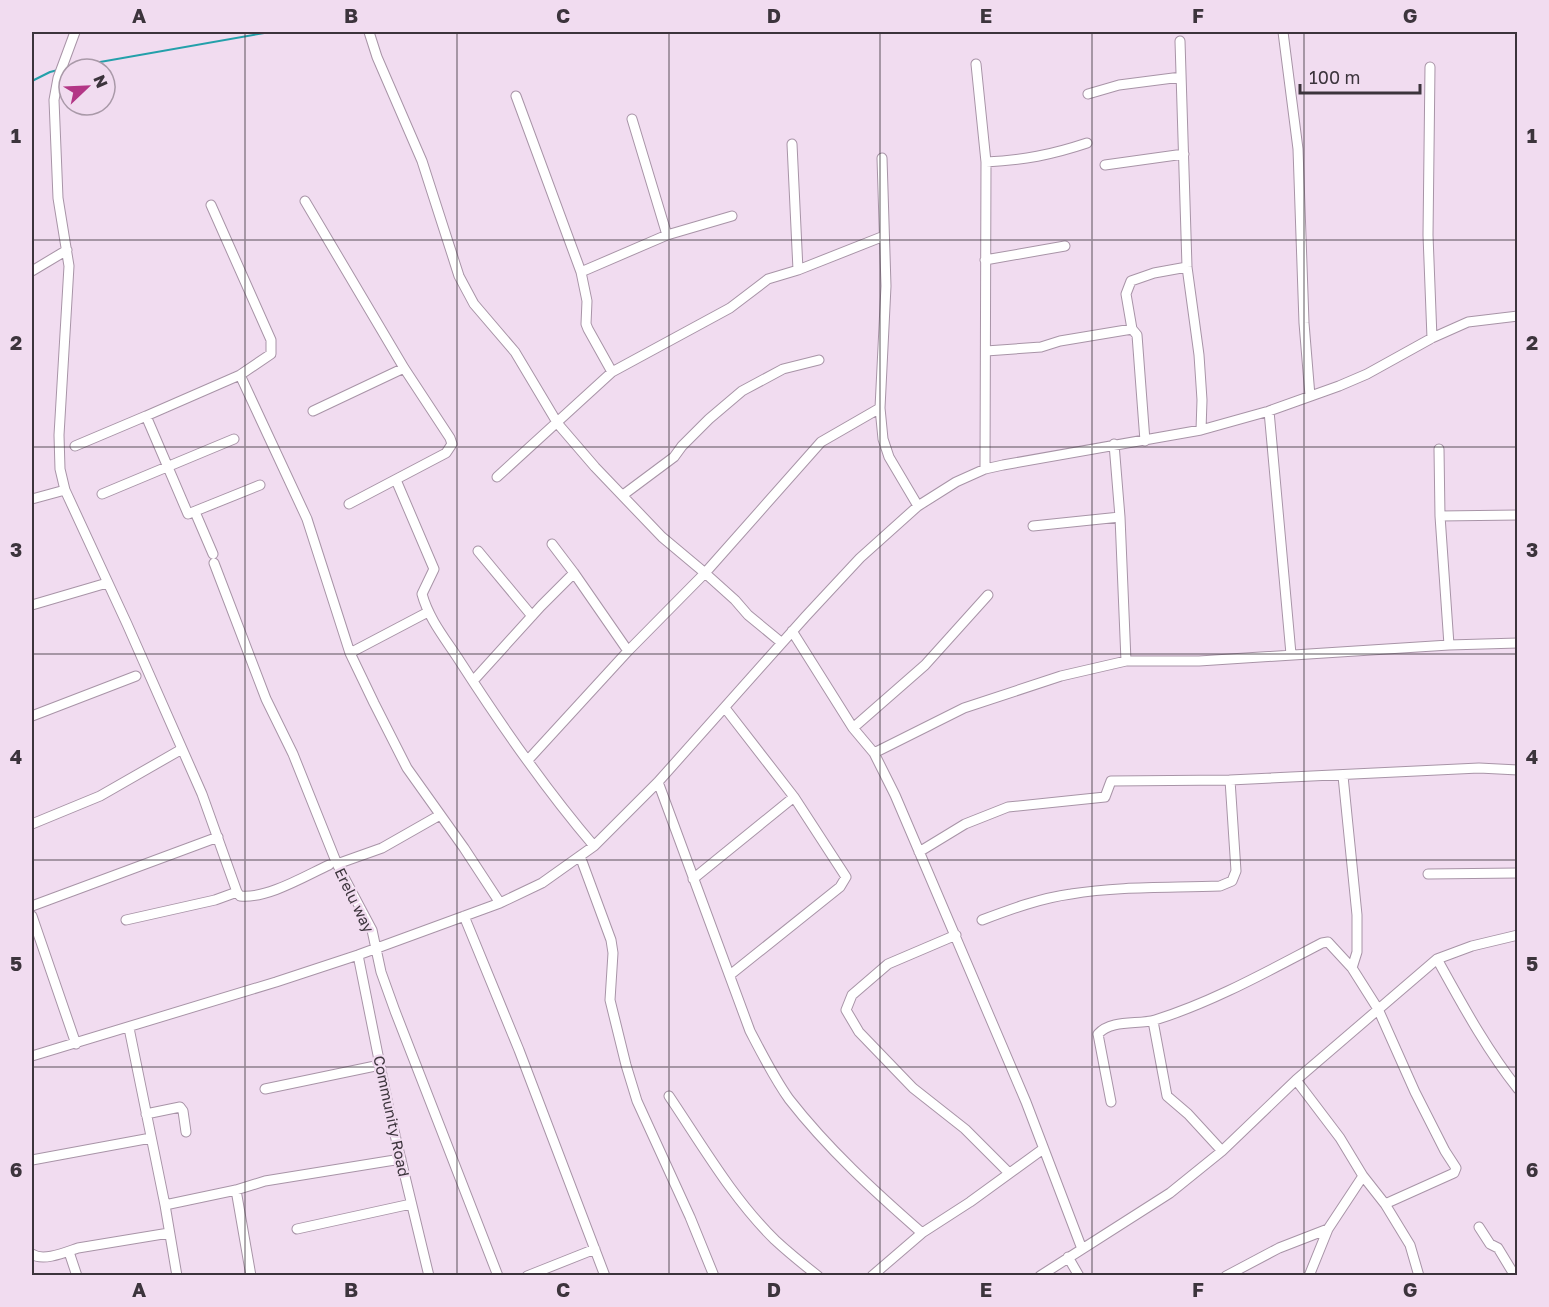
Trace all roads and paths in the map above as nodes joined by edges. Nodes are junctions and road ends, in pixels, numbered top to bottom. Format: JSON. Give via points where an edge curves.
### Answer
{"nodes":[{"id":1,"x":75,"y":32,"type":"edge"},
{"id":2,"x":369,"y":32,"type":"edge"},
{"id":3,"x":1282,"y":32,"type":"edge"},
{"id":4,"x":1180,"y":41,"type":"dead end"},
{"id":5,"x":976,"y":64,"type":"dead end"},
{"id":6,"x":1430,"y":68,"type":"dead end"},
{"id":7,"x":1181,"y":77,"type":"junction"},
{"id":8,"x":1088,"y":94,"type":"dead end"},
{"id":9,"x":516,"y":96,"type":"dead end"},
{"id":10,"x":632,"y":119,"type":"dead end"},
{"id":11,"x":1087,"y":143,"type":"dead end"},
{"id":12,"x":792,"y":144,"type":"dead end"},
{"id":13,"x":1184,"y":154,"type":"junction"},
{"id":14,"x":882,"y":158,"type":"dead end"},
{"id":15,"x":986,"y":162,"type":"junction"},
{"id":16,"x":1105,"y":165,"type":"dead end"},
{"id":17,"x":305,"y":201,"type":"dead end"},
{"id":18,"x":211,"y":205,"type":"dead end"},
{"id":19,"x":732,"y":216,"type":"dead end"},
{"id":20,"x":667,"y":235,"type":"junction"},
{"id":21,"x":884,"y":236,"type":"junction"},
{"id":22,"x":1065,"y":246,"type":"dead end"},
{"id":23,"x":67,"y":250,"type":"junction"},
{"id":24,"x":985,"y":260,"type":"junction"},
{"id":25,"x":1187,"y":267,"type":"junction"},
{"id":26,"x":798,"y":270,"type":"junction"},
{"id":27,"x":32,"y":271,"type":"edge"},
{"id":28,"x":581,"y":272,"type":"junction"},
{"id":29,"x":1518,"y":316,"type":"edge"},
{"id":30,"x":1132,"y":329,"type":"junction"},
{"id":31,"x":1431,"y":338,"type":"junction"},
{"id":32,"x":986,"y":351,"type":"junction"},
{"id":33,"x":819,"y":360,"type":"dead end"},
{"id":34,"x":404,"y":368,"type":"junction"},
{"id":35,"x":612,"y":372,"type":"junction"},
{"id":36,"x":240,"y":375,"type":"junction"},
{"id":37,"x":1310,"y":396,"type":"junction"},
{"id":38,"x":880,"y":408,"type":"junction"},
{"id":39,"x":313,"y":411,"type":"dead end"},
{"id":40,"x":1269,"y":411,"type":"junction"},
{"id":41,"x":146,"y":416,"type":"junction"},
{"id":42,"x":558,"y":424,"type":"junction"},
{"id":43,"x":1201,"y":430,"type":"junction"},
{"id":44,"x":234,"y":439,"type":"dead end"},
{"id":45,"x":1145,"y":441,"type":"junction"},
{"id":46,"x":1114,"y":444,"type":"junction"},
{"id":47,"x":75,"y":446,"type":"dead end"},
{"id":48,"x":1439,"y":449,"type":"dead end"},
{"id":49,"x":167,"y":467,"type":"junction"},
{"id":50,"x":985,"y":469,"type":"junction"},
{"id":51,"x":497,"y":477,"type":"dead end"},
{"id":52,"x":396,"y":480,"type":"junction"},
{"id":53,"x":260,"y":485,"type":"dead end"},
{"id":54,"x":65,"y":490,"type":"junction"},
{"id":55,"x":102,"y":494,"type":"dead end"},
{"id":56,"x":623,"y":495,"type":"junction"},
{"id":57,"x":32,"y":499,"type":"edge"},
{"id":58,"x":349,"y":504,"type":"dead end"},
{"id":59,"x":918,"y":506,"type":"junction"},
{"id":60,"x":195,"y":512,"type":"junction"},
{"id":61,"x":1518,"y":515,"type":"edge"},
{"id":62,"x":1440,"y":516,"type":"junction"},
{"id":63,"x":1120,"y":517,"type":"junction"},
{"id":64,"x":1032,"y":526,"type":"dead end"},
{"id":65,"x":552,"y":544,"type":"dead end"},
{"id":66,"x":478,"y":551,"type":"dead end"},
{"id":67,"x":574,"y":573,"type":"junction"},
{"id":68,"x":705,"y":573,"type":"junction"},
{"id":69,"x":107,"y":583,"type":"junction"},
{"id":70,"x":988,"y":595,"type":"dead end"},
{"id":71,"x":32,"y":605,"type":"edge"},
{"id":72,"x":428,"y":612,"type":"junction"},
{"id":73,"x":532,"y":616,"type":"junction"},
{"id":74,"x":792,"y":631,"type":"junction"},
{"id":75,"x":782,"y":643,"type":"junction"},
{"id":76,"x":1518,"y":643,"type":"edge"},
{"id":77,"x":1449,"y":645,"type":"junction"},
{"id":78,"x":628,"y":651,"type":"junction"},
{"id":79,"x":350,"y":653,"type":"junction"},
{"id":80,"x":1291,"y":654,"type":"junction"},
{"id":81,"x":1126,"y":662,"type":"junction"},
{"id":82,"x":136,"y":676,"type":"dead end"},
{"id":83,"x":473,"y":681,"type":"junction"},
{"id":84,"x":725,"y":708,"type":"junction"},
{"id":85,"x":32,"y":716,"type":"edge"},
{"id":86,"x":853,"y":728,"type":"junction"},
{"id":87,"x":182,"y":749,"type":"junction"},
{"id":88,"x":874,"y":753,"type":"junction"},
{"id":89,"x":528,"y":760,"type":"junction"},
{"id":90,"x":1518,"y":770,"type":"edge"},
{"id":91,"x":1343,"y":776,"type":"junction"},
{"id":92,"x":1230,"y":780,"type":"junction"},
{"id":93,"x":658,"y":782,"type":"junction"},
{"id":94,"x":794,"y":797,"type":"junction"},
{"id":95,"x":440,"y":815,"type":"junction"},
{"id":96,"x":32,"y":824,"type":"edge"},
{"id":97,"x":218,"y":837,"type":"junction"},
{"id":98,"x":594,"y":846,"type":"junction"},
{"id":99,"x":919,"y":852,"type":"junction"},
{"id":100,"x":580,"y":856,"type":"junction"},
{"id":101,"x":333,"y":865,"type":"junction"},
{"id":102,"x":1518,"y":873,"type":"edge"},
{"id":103,"x":1428,"y":874,"type":"dead end"},
{"id":104,"x":693,"y":879,"type":"junction"},
{"id":105,"x":237,"y":892,"type":"junction"},
{"id":106,"x":500,"y":903,"type":"junction"},
{"id":107,"x":32,"y":906,"type":"edge"},
{"id":108,"x":32,"y":916,"type":"edge"},
{"id":109,"x":464,"y":916,"type":"junction"},
{"id":110,"x":126,"y":920,"type":"dead end"},
{"id":111,"x":982,"y":920,"type":"dead end"},
{"id":112,"x":956,"y":935,"type":"junction"},
{"id":113,"x":1518,"y":935,"type":"edge"},
{"id":114,"x":375,"y":948,"type":"junction"},
{"id":115,"x":357,"y":955,"type":"junction"},
{"id":116,"x":1437,"y":959,"type":"junction"},
{"id":117,"x":1352,"y":968,"type":"junction"},
{"id":118,"x":730,"y":975,"type":"junction"},
{"id":119,"x":1378,"y":1009,"type":"junction"},
{"id":120,"x":1153,"y":1021,"type":"junction"},
{"id":121,"x":129,"y":1028,"type":"junction"},
{"id":122,"x":76,"y":1044,"type":"junction"},
{"id":123,"x":32,"y":1056,"type":"edge"},
{"id":124,"x":380,"y":1065,"type":"junction"},
{"id":125,"x":1296,"y":1080,"type":"junction"},
{"id":126,"x":265,"y":1089,"type":"dead end"},
{"id":127,"x":1518,"y":1089,"type":"edge"},
{"id":128,"x":669,"y":1096,"type":"dead end"},
{"id":129,"x":1111,"y":1102,"type":"dead end"},
{"id":130,"x":146,"y":1114,"type":"junction"},
{"id":131,"x":186,"y":1132,"type":"dead end"},
{"id":132,"x":151,"y":1138,"type":"junction"},
{"id":133,"x":1043,"y":1149,"type":"junction"},
{"id":134,"x":1222,"y":1151,"type":"junction"},
{"id":135,"x":402,"y":1159,"type":"junction"},
{"id":136,"x":32,"y":1160,"type":"edge"},
{"id":137,"x":1009,"y":1173,"type":"junction"},
{"id":138,"x":1363,"y":1176,"type":"junction"},
{"id":139,"x":236,"y":1190,"type":"junction"},
{"id":140,"x":411,"y":1204,"type":"junction"},
{"id":141,"x":1385,"y":1204,"type":"junction"},
{"id":142,"x":165,"y":1205,"type":"junction"},
{"id":143,"x":1479,"y":1227,"type":"dead end"},
{"id":144,"x":297,"y":1229,"type":"dead end"},
{"id":145,"x":1328,"y":1229,"type":"junction"},
{"id":146,"x":169,"y":1233,"type":"junction"},
{"id":147,"x":922,"y":1233,"type":"junction"},
{"id":148,"x":595,"y":1249,"type":"junction"},
{"id":149,"x":1082,"y":1249,"type":"junction"},
{"id":150,"x":69,"y":1252,"type":"junction"},
{"id":151,"x":32,"y":1254,"type":"edge"},
{"id":152,"x":1068,"y":1257,"type":"junction"},
{"id":153,"x":1238,"y":1273,"type":"edge"},
{"id":154,"x":77,"y":1275,"type":"edge"},
{"id":155,"x":177,"y":1275,"type":"edge"},
{"id":156,"x":251,"y":1275,"type":"edge"},
{"id":157,"x":429,"y":1275,"type":"edge"},
{"id":158,"x":498,"y":1275,"type":"edge"},
{"id":159,"x":527,"y":1275,"type":"edge"},
{"id":160,"x":604,"y":1275,"type":"edge"},
{"id":161,"x":714,"y":1275,"type":"edge"},
{"id":162,"x":818,"y":1275,"type":"edge"},
{"id":163,"x":872,"y":1275,"type":"edge"},
{"id":164,"x":1040,"y":1275,"type":"edge"},
{"id":165,"x":1079,"y":1275,"type":"edge"},
{"id":166,"x":1226,"y":1275,"type":"edge"},
{"id":167,"x":1309,"y":1275,"type":"edge"},
{"id":168,"x":1419,"y":1275,"type":"edge"},
{"id":169,"x":1515,"y":1275,"type":"edge"}],
"edges":[{"from":1,"to":23,"type":"street","via":[[55,92],[58,198]]},
{"from":2,"to":42,"type":"street","via":[[422,161],[459,276],[474,304],[519,359]]},
{"from":3,"to":37,"type":"street","via":[[1298,149]]},
{"from":4,"to":7,"type":"street"},
{"from":5,"to":15,"type":"street"},
{"from":6,"to":31,"type":"street"},
{"from":7,"to":8,"type":"street","via":[[1119,84]]},
{"from":7,"to":13,"type":"street"},
{"from":9,"to":28,"type":"street"},
{"from":10,"to":20,"type":"street"},
{"from":11,"to":15,"type":"street","via":[[1054,154]]},
{"from":12,"to":26,"type":"street"},
{"from":13,"to":16,"type":"street"},
{"from":13,"to":25,"type":"street"},
{"from":14,"to":21,"type":"street"},
{"from":15,"to":24,"type":"street"},
{"from":17,"to":34,"type":"street"},
{"from":18,"to":36,"type":"street","via":[[271,340],[271,354]]},
{"from":19,"to":20,"type":"street"},
{"from":20,"to":28,"type":"street"},
{"from":21,"to":26,"type":"street"},
{"from":21,"to":38,"type":"street","via":[[886,286]]},
{"from":22,"to":24,"type":"street"},
{"from":23,"to":27,"type":"street"},
{"from":23,"to":54,"type":"street","via":[[69,286],[59,435]]},
{"from":24,"to":32,"type":"street"},
{"from":25,"to":30,"type":"street","via":[[1131,281],[1126,294]]},
{"from":25,"to":43,"type":"street","via":[[1202,400]]},
{"from":26,"to":35,"type":"street","via":[[768,279],[730,308]]},
{"from":28,"to":35,"type":"street","via":[[587,301],[586,324]]},
{"from":29,"to":31,"type":"street","via":[[1468,322]]},
{"from":30,"to":32,"type":"street","via":[[1041,347]]},
{"from":30,"to":45,"type":"street","via":[[1137,335]]},
{"from":31,"to":37,"type":"street","via":[[1367,374]]},
{"from":32,"to":50,"type":"street"},
{"from":33,"to":56,"type":"street","via":[[783,369],[742,391],[674,457]]},
{"from":34,"to":39,"type":"street"},
{"from":34,"to":52,"type":"street","via":[[452,444],[446,453]]},
{"from":35,"to":42,"type":"street"},
{"from":36,"to":41,"type":"street"},
{"from":36,"to":79,"type":"street","via":[[307,519]]},
{"from":37,"to":40,"type":"street"},
{"from":38,"to":59,"type":"street","via":[[889,457]]},
{"from":38,"to":68,"type":"street","via":[[821,442]]},
{"from":40,"to":43,"type":"street"},
{"from":40,"to":80,"type":"street"},
{"from":41,"to":47,"type":"street"},
{"from":41,"to":49,"type":"street"},
{"from":42,"to":51,"type":"street"},
{"from":42,"to":56,"type":"street"},
{"from":43,"to":45,"type":"street"},
{"from":44,"to":49,"type":"street"},
{"from":45,"to":46,"type":"street"},
{"from":46,"to":50,"type":"street"},
{"from":46,"to":63,"type":"street"},
{"from":48,"to":62,"type":"street"},
{"from":49,"to":55,"type":"street"},
{"from":49,"to":60,"type":"street","name":"Erelu way","via":[[186,511]]},
{"from":50,"to":59,"type":"street"},
{"from":52,"to":58,"type":"street"},
{"from":52,"to":72,"type":"street","via":[[434,569],[422,594]]},
{"from":53,"to":60,"type":"street"},
{"from":54,"to":57,"type":"street"},
{"from":54,"to":69,"type":"street"},
{"from":56,"to":68,"type":"street","via":[[662,537]]},
{"from":59,"to":74,"type":"street","via":[[860,558]]},
{"from":60,"to":101,"type":"street","name":"Erelu way"},
{"from":61,"to":62,"type":"street"},
{"from":62,"to":77,"type":"street"},
{"from":63,"to":64,"type":"street"},
{"from":63,"to":81,"type":"street"},
{"from":65,"to":67,"type":"street"},
{"from":66,"to":73,"type":"street"},
{"from":67,"to":73,"type":"street"},
{"from":67,"to":78,"type":"street"},
{"from":68,"to":75,"type":"street"},
{"from":68,"to":78,"type":"street"},
{"from":69,"to":71,"type":"street"},
{"from":69,"to":87,"type":"street"},
{"from":70,"to":86,"type":"street","via":[[926,665]]},
{"from":72,"to":79,"type":"street"},
{"from":72,"to":83,"type":"street"},
{"from":73,"to":83,"type":"street"},
{"from":74,"to":75,"type":"street"},
{"from":74,"to":86,"type":"street"},
{"from":75,"to":84,"type":"street"},
{"from":76,"to":77,"type":"street"},
{"from":77,"to":80,"type":"street"},
{"from":78,"to":89,"type":"street"},
{"from":79,"to":95,"type":"street","via":[[407,768]]},
{"from":80,"to":81,"type":"street"},
{"from":81,"to":88,"type":"street","via":[[1061,676],[964,708]]},
{"from":82,"to":85,"type":"street"},
{"from":83,"to":89,"type":"street"},
{"from":84,"to":93,"type":"street"},
{"from":84,"to":94,"type":"street"},
{"from":86,"to":88,"type":"street"},
{"from":87,"to":96,"type":"street","via":[[100,796]]},
{"from":87,"to":97,"type":"street"},
{"from":88,"to":99,"type":"street"},
{"from":89,"to":98,"type":"street"},
{"from":90,"to":91,"type":"street","via":[[1479,768]]},
{"from":91,"to":92,"type":"street"},
{"from":91,"to":117,"type":"street","via":[[1357,915],[1357,952]]},
{"from":92,"to":99,"type":"street","via":[[1111,781],[1104,797],[1008,807],[965,824]]},
{"from":92,"to":111,"type":"street","via":[[1236,871],[1232,881],[1220,886],[1070,894]]},
{"from":93,"to":98,"type":"street"},
{"from":93,"to":104,"type":"street"},
{"from":94,"to":104,"type":"street"},
{"from":94,"to":118,"type":"street","via":[[846,879]]},
{"from":95,"to":101,"type":"street","via":[[382,848]]},
{"from":95,"to":106,"type":"street"},
{"from":97,"to":105,"type":"street"},
{"from":97,"to":107,"type":"street"},
{"from":98,"to":100,"type":"street"},
{"from":99,"to":112,"type":"street"},
{"from":100,"to":106,"type":"street","via":[[542,883]]},
{"from":100,"to":161,"type":"street","via":[[611,940],[610,1000],[637,1101]]},
{"from":101,"to":105,"type":"street","via":[[262,894],[240,897]]},
{"from":101,"to":114,"type":"street","name":"Erelu way","via":[[366,917]]},
{"from":102,"to":103,"type":"street"},
{"from":104,"to":118,"type":"street"},
{"from":105,"to":110,"type":"street"},
{"from":106,"to":109,"type":"street"},
{"from":108,"to":122,"type":"street"},
{"from":109,"to":114,"type":"street"},
{"from":109,"to":148,"type":"street"},
{"from":112,"to":133,"type":"street"},
{"from":112,"to":137,"type":"street","via":[[888,964],[852,994],[846,1010],[859,1032],[905,1080],[965,1129]]},
{"from":113,"to":116,"type":"street"},
{"from":114,"to":115,"type":"street"},
{"from":114,"to":158,"type":"street","name":"Erelu way","via":[[395,1011]]},
{"from":115,"to":121,"type":"street"},
{"from":115,"to":124,"type":"street","name":"Community Road"},
{"from":116,"to":119,"type":"street"},
{"from":116,"to":127,"type":"street","via":[[1495,1059]]},
{"from":117,"to":119,"type":"street"},
{"from":117,"to":120,"type":"street","via":[[1333,945],[1322,943],[1226,992]]},
{"from":118,"to":147,"type":"street","via":[[750,1031],[788,1097],[866,1184]]},
{"from":119,"to":125,"type":"street"},
{"from":119,"to":141,"type":"street","via":[[1414,1092],[1456,1168],[1454,1173]]},
{"from":120,"to":129,"type":"street","via":[[1127,1023],[1102,1029],[1098,1034]]},
{"from":120,"to":134,"type":"street","via":[[1167,1096]]},
{"from":121,"to":122,"type":"street"},
{"from":121,"to":130,"type":"street"},
{"from":122,"to":123,"type":"street"},
{"from":124,"to":126,"type":"street"},
{"from":124,"to":135,"type":"street","name":"Community Road"},
{"from":125,"to":134,"type":"street"},
{"from":125,"to":138,"type":"street"},
{"from":128,"to":162,"type":"street","via":[[724,1179],[758,1221]]},
{"from":130,"to":131,"type":"street","via":[[180,1107]]},
{"from":130,"to":132,"type":"street"},
{"from":132,"to":136,"type":"street"},
{"from":132,"to":142,"type":"street"},
{"from":133,"to":137,"type":"street"},
{"from":133,"to":149,"type":"street"},
{"from":134,"to":149,"type":"street","via":[[1155,1203]]},
{"from":135,"to":139,"type":"street","via":[[265,1181]]},
{"from":135,"to":140,"type":"street","name":"Community Road"},
{"from":137,"to":147,"type":"street"},
{"from":138,"to":141,"type":"street"},
{"from":138,"to":145,"type":"street"},
{"from":139,"to":142,"type":"street"},
{"from":139,"to":156,"type":"street"},
{"from":140,"to":144,"type":"street"},
{"from":140,"to":157,"type":"street","name":"Community Road"},
{"from":141,"to":168,"type":"street","via":[[1410,1245]]},
{"from":142,"to":146,"type":"street"},
{"from":143,"to":169,"type":"street"},
{"from":145,"to":153,"type":"street","via":[[1279,1248]]},
{"from":145,"to":167,"type":"street"},
{"from":146,"to":150,"type":"street"},
{"from":146,"to":155,"type":"street"},
{"from":147,"to":163,"type":"street"},
{"from":148,"to":159,"type":"street"},
{"from":148,"to":160,"type":"street"},
{"from":149,"to":152,"type":"street"},
{"from":150,"to":151,"type":"street","via":[[40,1257]]},
{"from":150,"to":154,"type":"street"},
{"from":152,"to":164,"type":"street"},
{"from":152,"to":165,"type":"street"},
{"from":153,"to":166,"type":"street"}]}
